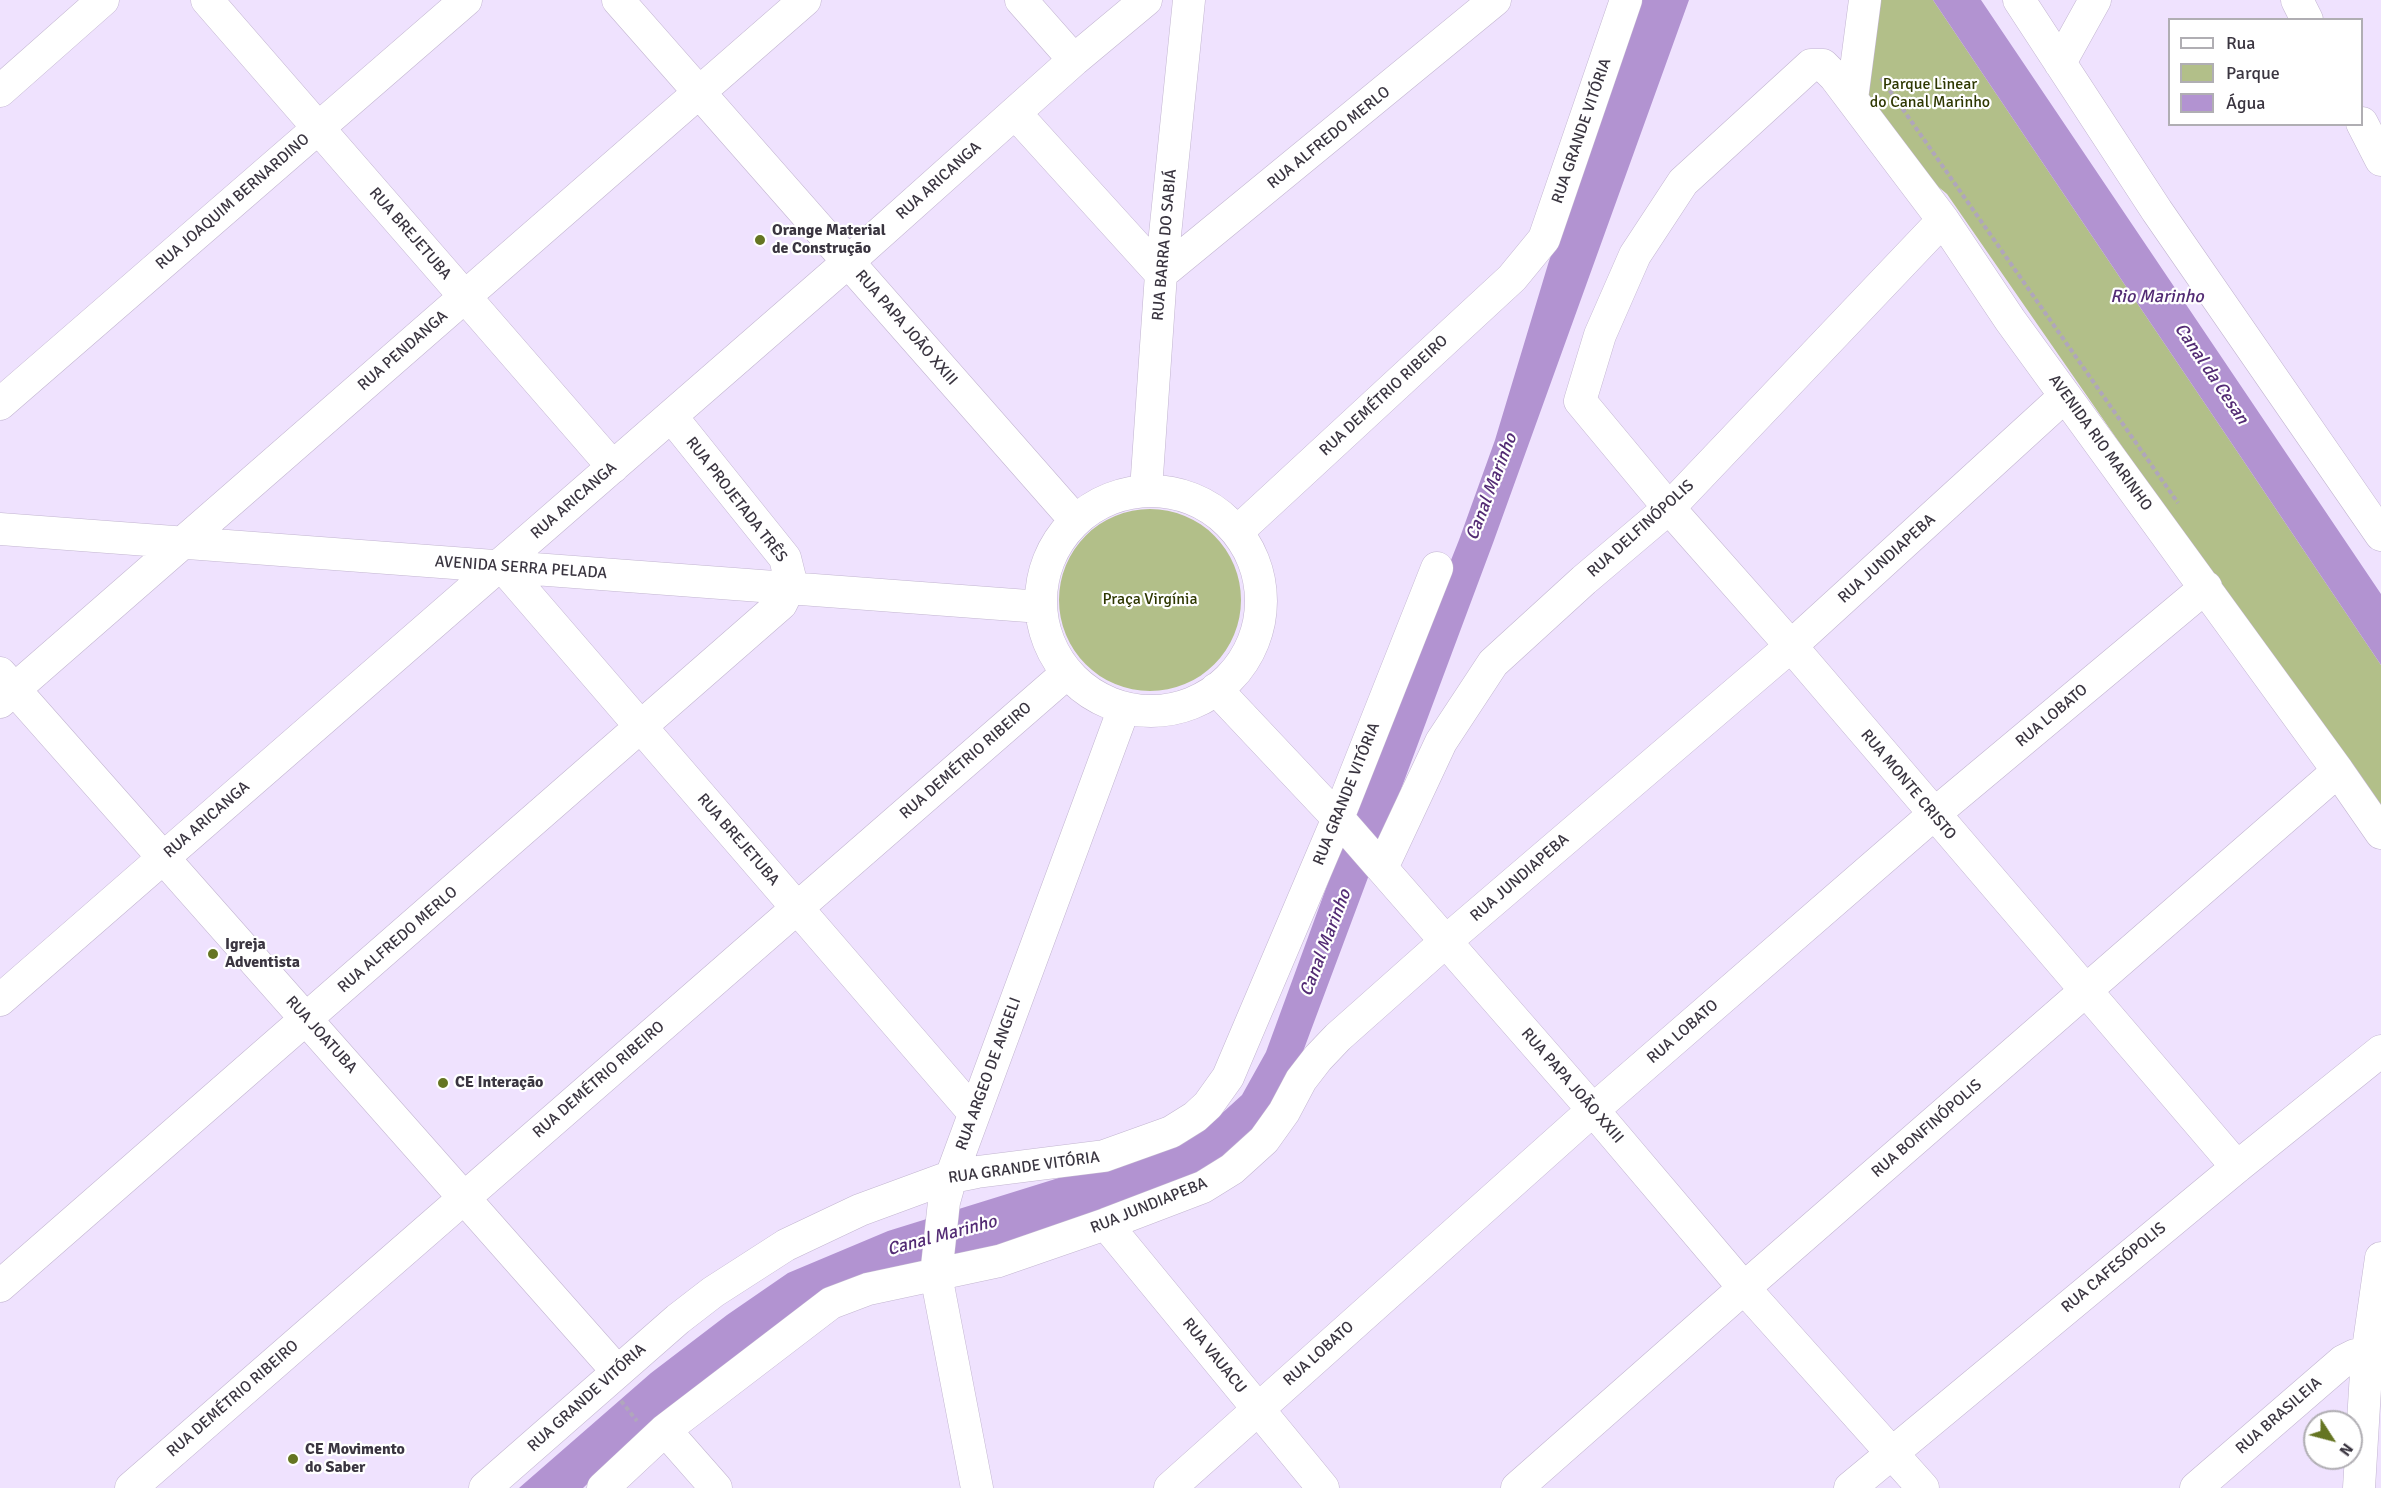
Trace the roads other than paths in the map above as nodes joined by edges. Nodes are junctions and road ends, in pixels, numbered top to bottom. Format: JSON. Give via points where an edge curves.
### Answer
{"nodes":[{"id":1,"x":103,"y":0,"type":"edge"},
{"id":2,"x":207,"y":0,"type":"edge"},
{"id":3,"x":466,"y":0,"type":"edge"},
{"id":4,"x":618,"y":0,"type":"edge"},
{"id":5,"x":805,"y":0,"type":"edge"},
{"id":6,"x":1021,"y":0,"type":"edge"},
{"id":7,"x":1146,"y":0,"type":"edge"},
{"id":8,"x":1189,"y":0,"type":"edge"},
{"id":9,"x":1495,"y":0,"type":"edge"},
{"id":10,"x":1626,"y":0,"type":"edge"},
{"id":11,"x":1865,"y":0,"type":"edge"},
{"id":12,"x":2019,"y":0,"type":"edge"},
{"id":13,"x":2095,"y":0,"type":"edge"},
{"id":14,"x":2296,"y":0,"type":"edge"},
{"id":15,"x":2306,"y":18,"type":"edge"},
{"id":16,"x":1074,"y":60,"type":"junction"},
{"id":17,"x":2060,"y":63,"type":"junction"},
{"id":18,"x":0,"y":91,"type":"edge"},
{"id":19,"x":699,"y":92,"type":"junction"},
{"id":20,"x":1852,"y":99,"type":"junction"},
{"id":21,"x":1015,"y":113,"type":"junction"},
{"id":22,"x":2363,"y":126,"type":"edge"},
{"id":23,"x":318,"y":129,"type":"junction"},
{"id":24,"x":2381,"y":160,"type":"edge"},
{"id":25,"x":1943,"y":220,"type":"junction"},
{"id":26,"x":1529,"y":258,"type":"joint"},
{"id":27,"x":848,"y":262,"type":"junction"},
{"id":28,"x":1161,"y":274,"type":"junction"},
{"id":29,"x":464,"y":297,"type":"junction"},
{"id":30,"x":2065,"y":396,"type":"junction"},
{"id":31,"x":1580,"y":401,"type":"joint"},
{"id":32,"x":0,"y":404,"type":"edge"},
{"id":33,"x":671,"y":416,"type":"junction"},
{"id":34,"x":613,"y":467,"type":"junction"},
{"id":35,"x":1146,"y":490,"type":"junction"},
{"id":36,"x":1669,"y":508,"type":"junction"},
{"id":37,"x":1075,"y":520,"type":"junction"},
{"id":38,"x":0,"y":529,"type":"edge"},
{"id":39,"x":1237,"y":532,"type":"junction"},
{"id":40,"x":2381,"y":535,"type":"edge"},
{"id":41,"x":184,"y":543,"type":"junction"},
{"id":42,"x":500,"y":566,"type":"junction"},
{"id":43,"x":1437,"y":568,"type":"dead end"},
{"id":44,"x":2205,"y":587,"type":"junction"},
{"id":45,"x":789,"y":588,"type":"junction"},
{"id":46,"x":1041,"y":607,"type":"junction"},
{"id":47,"x":1791,"y":646,"type":"junction"},
{"id":48,"x":1067,"y":673,"type":"junction"},
{"id":49,"x":5,"y":688,"type":"edge"},
{"id":50,"x":1216,"y":688,"type":"junction"},
{"id":51,"x":1124,"y":708,"type":"junction"},
{"id":52,"x":641,"y":727,"type":"junction"},
{"id":53,"x":2338,"y":771,"type":"junction"},
{"id":54,"x":1933,"y":814,"type":"junction"},
{"id":55,"x":1342,"y":822,"type":"junction"},
{"id":56,"x":2381,"y":833,"type":"edge"},
{"id":57,"x":164,"y":858,"type":"junction"},
{"id":58,"x":1379,"y":865,"type":"junction"},
{"id":59,"x":797,"y":908,"type":"junction"},
{"id":60,"x":1445,"y":942,"type":"junction"},
{"id":61,"x":2086,"y":992,"type":"junction"},
{"id":62,"x":0,"y":1000,"type":"edge"},
{"id":63,"x":306,"y":1019,"type":"junction"},
{"id":64,"x":2381,"y":1051,"type":"edge"},
{"id":65,"x":1593,"y":1110,"type":"junction"},
{"id":66,"x":974,"y":1113,"type":"junction"},
{"id":67,"x":2237,"y":1167,"type":"junction"},
{"id":68,"x":947,"y":1190,"type":"junction"},
{"id":69,"x":464,"y":1198,"type":"junction"},
{"id":70,"x":1106,"y":1224,"type":"junction"},
{"id":71,"x":2381,"y":1258,"type":"edge"},
{"id":72,"x":937,"y":1268,"type":"junction"},
{"id":73,"x":0,"y":1286,"type":"edge"},
{"id":74,"x":1744,"y":1288,"type":"junction"},
{"id":75,"x":2374,"y":1357,"type":"edge"},
{"id":76,"x":618,"y":1385,"type":"junction"},
{"id":77,"x":1258,"y":1409,"type":"junction"},
{"id":78,"x":652,"y":1427,"type":"junction"},
{"id":79,"x":1891,"y":1452,"type":"junction"},
{"id":80,"x":131,"y":1488,"type":"edge"},
{"id":81,"x":485,"y":1488,"type":"edge"},
{"id":82,"x":603,"y":1488,"type":"edge"},
{"id":83,"x":716,"y":1488,"type":"edge"},
{"id":84,"x":977,"y":1488,"type":"edge"},
{"id":85,"x":1170,"y":1488,"type":"edge"},
{"id":86,"x":1323,"y":1488,"type":"edge"},
{"id":87,"x":1517,"y":1488,"type":"edge"},
{"id":88,"x":1850,"y":1488,"type":"edge"},
{"id":89,"x":1923,"y":1488,"type":"edge"},
{"id":90,"x":2196,"y":1488,"type":"edge"},
{"id":91,"x":2359,"y":1488,"type":"edge"}],
"edges":[{"from":1,"to":18,"type":"street"},
{"from":2,"to":23,"type":"street","name":"RUA BREJETUBA"},
{"from":3,"to":23,"type":"street","name":"RUA JOAQUIM BERNARDINO"},
{"from":4,"to":19,"type":"street","name":"RUA PAPA JOÃO XXIII"},
{"from":5,"to":19,"type":"street","name":"RUA PENDANGA"},
{"from":6,"to":16,"type":"street"},
{"from":7,"to":16,"type":"street","name":"RUA ARICANGA"},
{"from":8,"to":28,"type":"street","name":"RUA BARRA DO SABIÁ"},
{"from":9,"to":28,"type":"street","name":"RUA ALFREDO MERLO"},
{"from":10,"to":26,"type":"street","name":"RUA GRANDE VITÓRIA","via":[[1555,210],[1544,239]]},
{"from":11,"to":20,"type":"street"},
{"from":12,"to":17,"type":"street"},
{"from":13,"to":17,"type":"street"},
{"from":14,"to":15,"type":"street"},
{"from":16,"to":21,"type":"street","name":"RUA ARICANGA"},
{"from":17,"to":40,"type":"street","via":[[2157,211]]},
{"from":19,"to":27,"type":"street","name":"RUA PAPA JOÃO XXIII"},
{"from":19,"to":29,"type":"street","name":"RUA PENDANGA"},
{"from":20,"to":25,"type":"street","name":"AVENIDA RIO MARINHO"},
{"from":20,"to":31,"type":"street","name":"AVENIDA RIO MARINHO","via":[[1829,69],[1811,65],[1683,182],[1635,255],[1600,335]]},
{"from":21,"to":27,"type":"street","name":"RUA ARICANGA"},
{"from":21,"to":28,"type":"street"},
{"from":22,"to":24,"type":"street"},
{"from":23,"to":29,"type":"street","name":"RUA BREJETUBA"},
{"from":23,"to":32,"type":"street","name":"RUA JOAQUIM BERNARDINO"},
{"from":25,"to":30,"type":"street","name":"AVENIDA RIO MARINHO"},
{"from":25,"to":36,"type":"street","name":"RUA DELFINÓPOLIS"},
{"from":26,"to":39,"type":"street","name":"RUA DEMÉTRIO RIBEIRO"},
{"from":27,"to":33,"type":"street","name":"RUA ARICANGA"},
{"from":27,"to":37,"type":"street","name":"RUA PAPA JOÃO XXIII"},
{"from":28,"to":35,"type":"street","name":"RUA BARRA DO SABIÁ"},
{"from":29,"to":34,"type":"street","name":"RUA BREJETUBA"},
{"from":29,"to":41,"type":"street","name":"RUA PENDANGA"},
{"from":30,"to":44,"type":"street","name":"AVENIDA RIO MARINHO"},
{"from":30,"to":47,"type":"street","name":"RUA JUNDIAPEBA"},
{"from":31,"to":36,"type":"street","name":"RUA MONTE CRISTO"},
{"from":33,"to":34,"type":"street","name":"RUA ARICANGA"},
{"from":33,"to":45,"type":"street","name":"RUA PROJETADA TRÊS","via":[[785,558]]},
{"from":34,"to":42,"type":"street","name":"RUA ARICANGA"},
{"from":35,"to":37,"type":"street","via":[[1108,499]]},
{"from":35,"to":39,"type":"street","via":[[1172,492],[1197,501],[1219,514]]},
{"from":36,"to":47,"type":"street","name":"RUA MONTE CRISTO"},
{"from":36,"to":58,"type":"street","name":"RUA DELFINÓPOLIS","via":[[1493,663],[1441,742]]},
{"from":37,"to":46,"type":"street","via":[[1049,560]]},
{"from":38,"to":41,"type":"street","name":"AVENIDA SERRA PELADA"},
{"from":39,"to":50,"type":"street","via":[[1255,568],[1260,594],[1258,621],[1244,659]]},
{"from":41,"to":42,"type":"street","name":"AVENIDA SERRA PELADA"},
{"from":41,"to":49,"type":"street","name":"RUA PENDANGA"},
{"from":42,"to":45,"type":"street","name":"AVENIDA SERRA PELADA"},
{"from":42,"to":52,"type":"street","name":"RUA BREJETUBA"},
{"from":42,"to":57,"type":"street","name":"RUA ARICANGA"},
{"from":43,"to":55,"type":"street","name":"RUA GRANDE VITÓRIA"},
{"from":44,"to":53,"type":"street","name":"AVENIDA RIO MARINHO"},
{"from":44,"to":54,"type":"street","name":"RUA LOBATO"},
{"from":45,"to":46,"type":"street","name":"AVENIDA SERRA PELADA"},
{"from":45,"to":52,"type":"street","name":"RUA ALFREDO MERLO","via":[[775,610]]},
{"from":46,"to":48,"type":"street","via":[[1051,647]]},
{"from":47,"to":54,"type":"street","name":"RUA MONTE CRISTO"},
{"from":47,"to":60,"type":"street","name":"RUA JUNDIAPEBA"},
{"from":48,"to":51,"type":"street","via":[[1093,694]]},
{"from":48,"to":59,"type":"street","name":"RUA DEMÉTRIO RIBEIRO"},
{"from":49,"to":57,"type":"street","name":"RUA JOATUBA"},
{"from":50,"to":51,"type":"street","via":[[1196,702],[1173,709]]},
{"from":50,"to":55,"type":"street","name":"RUA PAPA JOÃO XXIII"},
{"from":51,"to":66,"type":"street","name":"RUA ARGEO DE ANGELI"},
{"from":52,"to":59,"type":"street","name":"RUA BREJETUBA"},
{"from":52,"to":63,"type":"street","name":"RUA ALFREDO MERLO"},
{"from":53,"to":56,"type":"street","name":"AVENIDA RIO MARINHO"},
{"from":53,"to":61,"type":"street","name":"RUA BONFINÓPOLIS"},
{"from":54,"to":61,"type":"street","name":"RUA MONTE CRISTO"},
{"from":54,"to":65,"type":"street","name":"RUA LOBATO"},
{"from":55,"to":58,"type":"street","name":"RUA PAPA JOÃO XXIII"},
{"from":55,"to":68,"type":"street","name":"RUA GRANDE VITÓRIA","via":[[1228,1077],[1195,1117],[1158,1138],[1104,1156]]},
{"from":57,"to":62,"type":"street","name":"RUA ARICANGA"},
{"from":57,"to":63,"type":"street","name":"RUA JOATUBA"},
{"from":58,"to":60,"type":"street","name":"RUA PAPA JOÃO XXIII"},
{"from":59,"to":66,"type":"street","name":"RUA BREJETUBA"},
{"from":59,"to":69,"type":"street","name":"RUA DEMÉTRIO RIBEIRO"},
{"from":60,"to":65,"type":"street","name":"RUA PAPA JOÃO XXIII"},
{"from":60,"to":70,"type":"street","name":"RUA JUNDIAPEBA","via":[[1318,1058],[1263,1140],[1232,1169],[1203,1187]]},
{"from":61,"to":67,"type":"street","name":"RUA MONTE CRISTO"},
{"from":61,"to":74,"type":"street","name":"RUA BONFINÓPOLIS"},
{"from":63,"to":69,"type":"street","name":"RUA JOATUBA"},
{"from":63,"to":73,"type":"street","name":"RUA ALFREDO MERLO"},
{"from":64,"to":67,"type":"street","name":"RUA CAFESÓPOLIS"},
{"from":65,"to":74,"type":"street","name":"RUA PAPA JOÃO XXIII"},
{"from":65,"to":77,"type":"street","name":"RUA LOBATO"},
{"from":66,"to":68,"type":"street","name":"RUA ARGEO DE ANGELI"},
{"from":67,"to":79,"type":"street","name":"RUA CAFESÓPOLIS"},
{"from":68,"to":72,"type":"street","name":"RUA ARGEO DE ANGELI"},
{"from":68,"to":76,"type":"street","name":"RUA GRANDE VITÓRIA","via":[[860,1210],[786,1245],[678,1319]]},
{"from":69,"to":76,"type":"street","name":"RUA JOATUBA"},
{"from":69,"to":80,"type":"street","name":"RUA DEMÉTRIO RIBEIRO"},
{"from":70,"to":72,"type":"street","name":"RUA JUNDIAPEBA","via":[[999,1261]]},
{"from":70,"to":77,"type":"street","name":"RUA VAUACU"},
{"from":71,"to":75,"type":"street"},
{"from":72,"to":78,"type":"street","via":[[831,1303]]},
{"from":72,"to":84,"type":"street","name":"RUA ARGEO DE ANGELI"},
{"from":74,"to":79,"type":"street","name":"RUA PAPA JOÃO XXIII"},
{"from":74,"to":87,"type":"street","name":"RUA BONFINÓPOLIS"},
{"from":75,"to":90,"type":"street","name":"RUA BRASILEIA","via":[[2355,1355],[2343,1361]]},
{"from":75,"to":91,"type":"street"},
{"from":76,"to":81,"type":"street","name":"RUA GRANDE VITÓRIA"},
{"from":77,"to":85,"type":"street","name":"RUA LOBATO"},
{"from":77,"to":86,"type":"street","name":"RUA VAUACU"},
{"from":78,"to":82,"type":"street"},
{"from":78,"to":83,"type":"street"},
{"from":79,"to":88,"type":"street","name":"RUA CAFESÓPOLIS"},
{"from":79,"to":89,"type":"street","name":"RUA PAPA JOÃO XXIII"}]}
